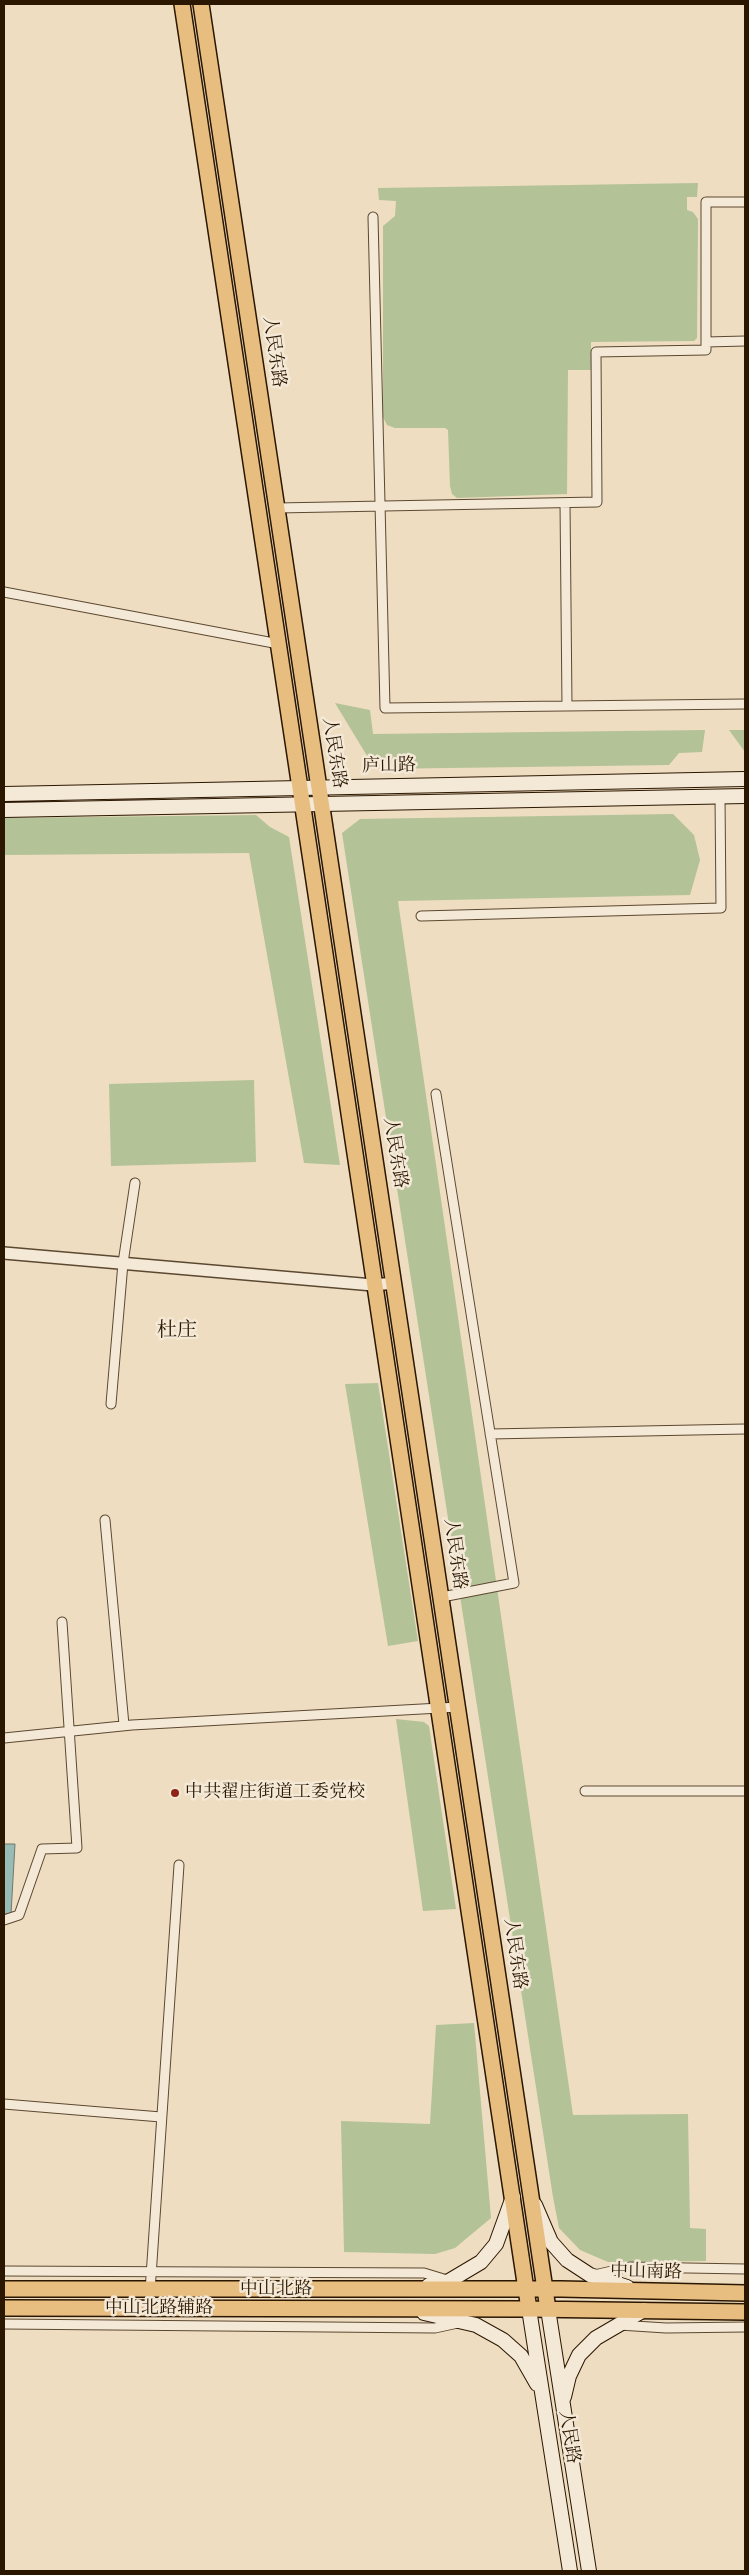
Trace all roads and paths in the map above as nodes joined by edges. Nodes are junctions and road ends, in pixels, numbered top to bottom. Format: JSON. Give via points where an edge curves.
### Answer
{"nodes":[{"id":1,"x":182,"y":4,"type":"edge"},
{"id":2,"x":201,"y":4,"type":"edge"},
{"id":3,"x":745,"y":202,"type":"edge"},
{"id":4,"x":373,"y":217,"type":"dead end"},
{"id":5,"x":745,"y":341,"type":"edge"},
{"id":6,"x":706,"y":342,"type":"junction"},
{"id":7,"x":565,"y":503,"type":"junction"},
{"id":8,"x":380,"y":506,"type":"junction"},
{"id":9,"x":277,"y":508,"type":"junction"},
{"id":10,"x":4,"y":592,"type":"edge"},
{"id":11,"x":278,"y":644,"type":"junction"},
{"id":12,"x":745,"y":704,"type":"edge"},
{"id":13,"x":567,"y":706,"type":"junction"},
{"id":14,"x":745,"y":779,"type":"edge"},
{"id":15,"x":719,"y":780,"type":"junction"},
{"id":16,"x":299,"y":788,"type":"junction"},
{"id":17,"x":319,"y":788,"type":"junction"},
{"id":18,"x":4,"y":794,"type":"edge"},
{"id":19,"x":720,"y":796,"type":"junction"},
{"id":20,"x":745,"y":796,"type":"edge"},
{"id":21,"x":302,"y":804,"type":"junction"},
{"id":22,"x":322,"y":804,"type":"junction"},
{"id":23,"x":4,"y":810,"type":"edge"},
{"id":24,"x":421,"y":916,"type":"dead end"},
{"id":25,"x":436,"y":1094,"type":"dead end"},
{"id":26,"x":135,"y":1183,"type":"dead end"},
{"id":27,"x":4,"y":1253,"type":"edge"},
{"id":28,"x":123,"y":1263,"type":"junction"},
{"id":29,"x":395,"y":1283,"type":"junction"},
{"id":30,"x":373,"y":1285,"type":"junction"},
{"id":31,"x":111,"y":1404,"type":"dead end"},
{"id":32,"x":745,"y":1429,"type":"edge"},
{"id":33,"x":490,"y":1434,"type":"junction"},
{"id":34,"x":105,"y":1520,"type":"dead end"},
{"id":35,"x":442,"y":1597,"type":"junction"},
{"id":36,"x":62,"y":1622,"type":"dead end"},
{"id":37,"x":458,"y":1707,"type":"junction"},
{"id":38,"x":438,"y":1708,"type":"junction"},
{"id":39,"x":124,"y":1726,"type":"junction"},
{"id":40,"x":71,"y":1731,"type":"junction"},
{"id":41,"x":4,"y":1738,"type":"edge"},
{"id":42,"x":585,"y":1791,"type":"dead end"},
{"id":43,"x":745,"y":1791,"type":"edge"},
{"id":44,"x":179,"y":1866,"type":"dead end"},
{"id":45,"x":4,"y":1920,"type":"edge"},
{"id":46,"x":4,"y":2104,"type":"edge"},
{"id":47,"x":162,"y":2116,"type":"junction"},
{"id":48,"x":513,"y":2196,"type":"junction"},
{"id":49,"x":531,"y":2196,"type":"junction"},
{"id":50,"x":745,"y":2269,"type":"edge"},
{"id":51,"x":4,"y":2271,"type":"edge"},
{"id":52,"x":151,"y":2272,"type":"junction"},
{"id":53,"x":590,"y":2275,"type":"junction"},
{"id":54,"x":450,"y":2281,"type":"junction"},
{"id":55,"x":4,"y":2289,"type":"edge"},
{"id":56,"x":150,"y":2290,"type":"junction"},
{"id":57,"x":527,"y":2290,"type":"junction"},
{"id":58,"x":545,"y":2290,"type":"junction"},
{"id":59,"x":407,"y":2291,"type":"junction"},
{"id":60,"x":644,"y":2292,"type":"junction"},
{"id":61,"x":745,"y":2293,"type":"edge"},
{"id":62,"x":4,"y":2308,"type":"edge"},
{"id":63,"x":404,"y":2308,"type":"junction"},
{"id":64,"x":529,"y":2309,"type":"junction"},
{"id":65,"x":548,"y":2309,"type":"junction"},
{"id":66,"x":644,"y":2310,"type":"junction"},
{"id":67,"x":745,"y":2312,"type":"edge"},
{"id":68,"x":462,"y":2322,"type":"junction"},
{"id":69,"x":4,"y":2324,"type":"edge"},
{"id":70,"x":619,"y":2325,"type":"junction"},
{"id":71,"x":745,"y":2328,"type":"edge"},
{"id":72,"x":544,"y":2403,"type":"junction"},
{"id":73,"x":563,"y":2403,"type":"junction"},
{"id":74,"x":570,"y":2571,"type":"edge"},
{"id":75,"x":589,"y":2571,"type":"edge"}],
"edges":[{"from":1,"to":11,"type":"main road"},
{"from":2,"to":9,"type":"main road","name":"人民东路"},
{"from":3,"to":6,"type":"street","via":[[706,202]]},
{"from":4,"to":8,"type":"street"},
{"from":5,"to":6,"type":"street"},
{"from":6,"to":7,"type":"street","via":[[706,350],[596,352],[597,502]]},
{"from":7,"to":8,"type":"street"},
{"from":7,"to":13,"type":"street"},
{"from":8,"to":9,"type":"street"},
{"from":8,"to":13,"type":"street","via":[[385,708]]},
{"from":9,"to":17,"type":"main road","name":"人民东路"},
{"from":10,"to":11,"type":"street"},
{"from":11,"to":16,"type":"main road"},
{"from":12,"to":13,"type":"street"},
{"from":14,"to":15,"type":"main road","name":"庐山路"},
{"from":15,"to":17,"type":"main road","name":"庐山路"},
{"from":15,"to":19,"type":"main road"},
{"from":16,"to":17,"type":"main road","name":"庐山路"},
{"from":16,"to":18,"type":"main road","name":"庐山路"},
{"from":16,"to":21,"type":"main road"},
{"from":17,"to":22,"type":"main road","name":"人民东路"},
{"from":19,"to":20,"type":"main road","name":"庐山路"},
{"from":19,"to":22,"type":"main road","name":"庐山路"},
{"from":19,"to":24,"type":"street","via":[[721,908]]},
{"from":21,"to":22,"type":"main road","name":"庐山路"},
{"from":21,"to":23,"type":"main road","name":"庐山路"},
{"from":21,"to":30,"type":"main road"},
{"from":22,"to":29,"type":"main road","name":"人民东路"},
{"from":25,"to":33,"type":"street"},
{"from":26,"to":28,"type":"street"},
{"from":27,"to":28,"type":"street"},
{"from":28,"to":30,"type":"street"},
{"from":28,"to":31,"type":"street"},
{"from":29,"to":30,"type":"street"},
{"from":29,"to":35,"type":"main road","name":"人民东路"},
{"from":30,"to":38,"type":"main road"},
{"from":32,"to":33,"type":"street"},
{"from":33,"to":35,"type":"street","via":[[514,1583]]},
{"from":34,"to":39,"type":"street"},
{"from":35,"to":37,"type":"main road","name":"人民东路"},
{"from":36,"to":40,"type":"street"},
{"from":37,"to":38,"type":"street"},
{"from":37,"to":49,"type":"main road","name":"人民东路"},
{"from":38,"to":39,"type":"street"},
{"from":38,"to":48,"type":"main road"},
{"from":39,"to":40,"type":"street"},
{"from":40,"to":41,"type":"street"},
{"from":40,"to":45,"type":"street","via":[[77,1848],[42,1849],[19,1916]]},
{"from":42,"to":43,"type":"street"},
{"from":44,"to":47,"type":"street"},
{"from":46,"to":47,"type":"street"},
{"from":47,"to":52,"type":"street"},
{"from":48,"to":54,"type":"main road","via":[[496,2244],[481,2262]]},
{"from":48,"to":57,"type":"main road"},
{"from":49,"to":53,"type":"main road","via":[[551,2242],[567,2260]]},
{"from":49,"to":58,"type":"main road","name":"人民东路"},
{"from":50,"to":53,"type":"street","via":[[630,2268]]},
{"from":51,"to":52,"type":"street","name":"中山北路辅路"},
{"from":52,"to":54,"type":"street","name":"中山北路辅路","via":[[424,2273]]},
{"from":52,"to":56,"type":"street"},
{"from":53,"to":60,"type":"main road"},
{"from":54,"to":59,"type":"main road"},
{"from":55,"to":56,"type":"main road","name":"中山北路"},
{"from":56,"to":59,"type":"main road","name":"中山北路"},
{"from":57,"to":58,"type":"main road","name":"中山北路"},
{"from":57,"to":59,"type":"main road","name":"中山北路"},
{"from":57,"to":64,"type":"main road"},
{"from":58,"to":60,"type":"main road","name":"中山南路"},
{"from":58,"to":65,"type":"main road","name":"人民东路"},
{"from":60,"to":61,"type":"main road","name":"中山南路"},
{"from":62,"to":63,"type":"main road","name":"中山北路"},
{"from":63,"to":64,"type":"main road","name":"中山北路"},
{"from":63,"to":68,"type":"main road"},
{"from":64,"to":65,"type":"main road","name":"中山北路"},
{"from":64,"to":72,"type":"main road","name":"人民路"},
{"from":65,"to":66,"type":"main road","name":"中山南路"},
{"from":65,"to":73,"type":"main road","name":"人民路"},
{"from":66,"to":67,"type":"main road","name":"中山南路"},
{"from":66,"to":70,"type":"main road"},
{"from":68,"to":69,"type":"street","name":"中山北路辅路","via":[[435,2328]]},
{"from":68,"to":72,"type":"main road","via":[[476,2325],[503,2340],[520,2356],[534,2376]]},
{"from":70,"to":71,"type":"street"},
{"from":70,"to":73,"type":"main road","via":[[596,2338],[579,2355],[569,2376]]},
{"from":72,"to":74,"type":"main road","name":"人民路"},
{"from":73,"to":75,"type":"main road","name":"人民路"}]}
